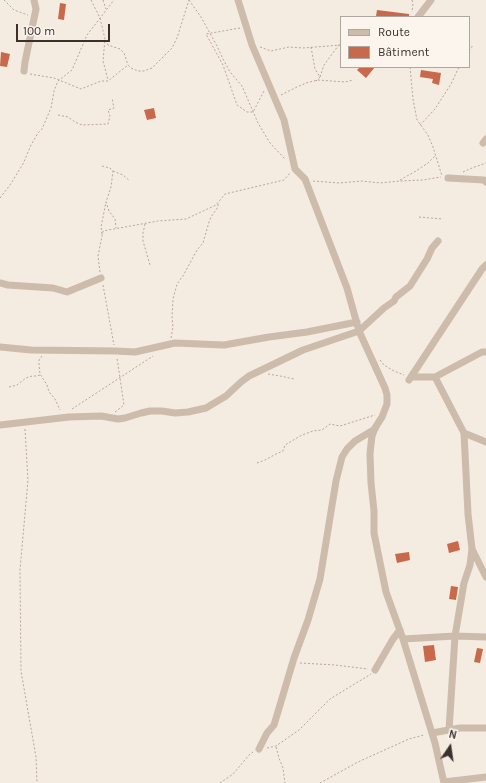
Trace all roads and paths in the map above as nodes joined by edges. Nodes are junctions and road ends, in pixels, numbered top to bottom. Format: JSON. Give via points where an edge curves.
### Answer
{"nodes":[{"id":1,"x":4,"y":0,"type":"edge"},
{"id":2,"x":34,"y":0,"type":"edge"},
{"id":3,"x":91,"y":0,"type":"edge"},
{"id":4,"x":103,"y":0,"type":"edge"},
{"id":5,"x":114,"y":0,"type":"edge"},
{"id":6,"x":189,"y":0,"type":"edge"},
{"id":7,"x":238,"y":0,"type":"edge"},
{"id":8,"x":412,"y":0,"type":"edge"},
{"id":9,"x":431,"y":0,"type":"edge"},
{"id":10,"x":106,"y":9,"type":"junction"},
{"id":11,"x":34,"y":16,"type":"junction"},
{"id":12,"x":412,"y":16,"type":"edge"},
{"id":13,"x":419,"y":16,"type":"edge"},
{"id":14,"x":100,"y":18,"type":"junction"},
{"id":15,"x":244,"y":27,"type":"dead end"},
{"id":16,"x":105,"y":39,"type":"junction"},
{"id":17,"x":252,"y":45,"type":"junction"},
{"id":18,"x":338,"y":45,"type":"joint"},
{"id":19,"x":473,"y":45,"type":"dead end"},
{"id":20,"x":311,"y":47,"type":"junction"},
{"id":21,"x":470,"y":50,"type":"edge"},
{"id":22,"x":128,"y":65,"type":"junction"},
{"id":23,"x":410,"y":68,"type":"edge"},
{"id":24,"x":458,"y":68,"type":"edge"},
{"id":25,"x":24,"y":71,"type":"joint"},
{"id":26,"x":320,"y":76,"type":"junction"},
{"id":27,"x":353,"y":80,"type":"dead end"},
{"id":28,"x":58,"y":81,"type":"junction"},
{"id":29,"x":108,"y":81,"type":"junction"},
{"id":30,"x":316,"y":81,"type":"junction"},
{"id":31,"x":265,"y":90,"type":"dead end"},
{"id":32,"x":112,"y":98,"type":"dead end"},
{"id":33,"x":275,"y":99,"type":"junction"},
{"id":34,"x":253,"y":112,"type":"junction"},
{"id":35,"x":58,"y":115,"type":"dead end"},
{"id":36,"x":420,"y":125,"type":"junction"},
{"id":37,"x":435,"y":156,"type":"junction"},
{"id":38,"x":285,"y":159,"type":"dead end"},
{"id":39,"x":486,"y":163,"type":"edge"},
{"id":40,"x":102,"y":166,"type":"dead end"},
{"id":41,"x":294,"y":169,"type":"junction"},
{"id":42,"x":113,"y":171,"type":"junction"},
{"id":43,"x":461,"y":173,"type":"dead end"},
{"id":44,"x":448,"y":178,"type":"dead end"},
{"id":45,"x":305,"y":179,"type":"junction"},
{"id":46,"x":130,"y":181,"type":"dead end"},
{"id":47,"x":400,"y":181,"type":"junction"},
{"id":48,"x":486,"y":182,"type":"edge"},
{"id":49,"x":0,"y":198,"type":"edge"},
{"id":50,"x":106,"y":202,"type":"junction"},
{"id":51,"x":218,"y":202,"type":"junction"},
{"id":52,"x":419,"y":217,"type":"dead end"},
{"id":53,"x":443,"y":219,"type":"dead end"},
{"id":54,"x":145,"y":224,"type":"junction"},
{"id":55,"x":116,"y":229,"type":"junction"},
{"id":56,"x":102,"y":234,"type":"junction"},
{"id":57,"x":438,"y":241,"type":"dead end"},
{"id":58,"x":150,"y":265,"type":"dead end"},
{"id":59,"x":486,"y":265,"type":"edge"},
{"id":60,"x":102,"y":278,"type":"junction"},
{"id":61,"x":0,"y":283,"type":"edge"},
{"id":62,"x":357,"y":322,"type":"junction"},
{"id":63,"x":359,"y":331,"type":"junction"},
{"id":64,"x":170,"y":344,"type":"junction"},
{"id":65,"x":0,"y":347,"type":"edge"},
{"id":66,"x":47,"y":350,"type":"junction"},
{"id":67,"x":116,"y":351,"type":"junction"},
{"id":68,"x":486,"y":352,"type":"edge"},
{"id":69,"x":157,"y":353,"type":"dead end"},
{"id":70,"x":380,"y":360,"type":"dead end"},
{"id":71,"x":40,"y":374,"type":"junction"},
{"id":72,"x":268,"y":374,"type":"dead end"},
{"id":73,"x":409,"y":377,"type":"junction"},
{"id":74,"x":435,"y":377,"type":"junction"},
{"id":75,"x":294,"y":379,"type":"dead end"},
{"id":76,"x":9,"y":387,"type":"dead end"},
{"id":77,"x":73,"y":409,"type":"dead end"},
{"id":78,"x":384,"y":414,"type":"junction"},
{"id":79,"x":60,"y":417,"type":"junction"},
{"id":80,"x":108,"y":417,"type":"junction"},
{"id":81,"x":25,"y":422,"type":"junction"},
{"id":82,"x":0,"y":425,"type":"edge"},
{"id":83,"x":375,"y":428,"type":"junction"},
{"id":84,"x":464,"y":433,"type":"junction"},
{"id":85,"x":486,"y":442,"type":"edge"},
{"id":86,"x":257,"y":463,"type":"dead end"},
{"id":87,"x":472,"y":549,"type":"junction"},
{"id":88,"x":486,"y":577,"type":"edge"},
{"id":89,"x":400,"y":630,"type":"junction"},
{"id":90,"x":456,"y":636,"type":"junction"},
{"id":91,"x":486,"y":637,"type":"edge"},
{"id":92,"x":403,"y":639,"type":"junction"},
{"id":93,"x":293,"y":662,"type":"junction"},
{"id":94,"x":375,"y":670,"type":"junction"},
{"id":95,"x":486,"y":728,"type":"edge"},
{"id":96,"x":449,"y":730,"type":"junction"},
{"id":97,"x":432,"y":733,"type":"junction"},
{"id":98,"x":276,"y":746,"type":"junction"},
{"id":99,"x":259,"y":750,"type":"junction"},
{"id":100,"x":486,"y":776,"type":"edge"},
{"id":101,"x":444,"y":782,"type":"edge"},
{"id":102,"x":38,"y":783,"type":"edge"},
{"id":103,"x":220,"y":783,"type":"edge"},
{"id":104,"x":285,"y":783,"type":"edge"},
{"id":105,"x":320,"y":783,"type":"edge"}],
"edges":[{"from":1,"to":11,"type":"path","via":[[14,10]]},
{"from":2,"to":11,"type":"street"},
{"from":3,"to":14,"type":"path"},
{"from":4,"to":10,"type":"path"},
{"from":5,"to":10,"type":"path"},
{"from":6,"to":22,"type":"path","via":[[172,48],[152,68],[138,71]]},
{"from":6,"to":34,"type":"path","via":[[201,17],[230,72],[242,86]]},
{"from":7,"to":17,"type":"street"},
{"from":8,"to":12,"type":"path"},
{"from":9,"to":13,"type":"street"},
{"from":10,"to":14,"type":"path"},
{"from":11,"to":25,"type":"street"},
{"from":14,"to":16,"type":"path"},
{"from":14,"to":28,"type":"path","via":[[87,35],[72,70]]},
{"from":15,"to":34,"type":"path","via":[[206,34],[222,65],[237,105],[247,112]]},
{"from":16,"to":22,"type":"path","via":[[108,44],[124,53]]},
{"from":16,"to":29,"type":"path","via":[[103,60]]},
{"from":17,"to":20,"type":"path","via":[[271,51],[289,47]]},
{"from":17,"to":33,"type":"street"},
{"from":18,"to":20,"type":"path"},
{"from":18,"to":26,"type":"path"},
{"from":19,"to":21,"type":"path"},
{"from":20,"to":26,"type":"path","via":[[315,69]]},
{"from":22,"to":29,"type":"path"},
{"from":23,"to":36,"type":"path","via":[[413,99]]},
{"from":24,"to":36,"type":"path","via":[[435,109]]},
{"from":25,"to":28,"type":"path"},
{"from":26,"to":30,"type":"path"},
{"from":27,"to":30,"type":"path"},
{"from":28,"to":29,"type":"path","via":[[81,89]]},
{"from":28,"to":49,"type":"path","via":[[42,130]]},
{"from":30,"to":33,"type":"path","via":[[306,83]]},
{"from":31,"to":34,"type":"path"},
{"from":32,"to":35,"type":"path","via":[[114,108],[108,110],[108,124],[82,125]]},
{"from":33,"to":41,"type":"street","via":[[284,120]]},
{"from":34,"to":38,"type":"path","via":[[270,144]]},
{"from":36,"to":37,"type":"path","via":[[428,135]]},
{"from":37,"to":47,"type":"path"},
{"from":37,"to":47,"type":"path","via":[[442,177]]},
{"from":39,"to":43,"type":"path"},
{"from":40,"to":42,"type":"path"},
{"from":41,"to":45,"type":"street"},
{"from":41,"to":51,"type":"path","via":[[284,180],[225,194]]},
{"from":42,"to":46,"type":"path"},
{"from":42,"to":50,"type":"path"},
{"from":44,"to":48,"type":"street"},
{"from":45,"to":47,"type":"path","via":[[339,183]]},
{"from":45,"to":62,"type":"street","via":[[347,288]]},
{"from":50,"to":55,"type":"path","via":[[115,219]]},
{"from":50,"to":56,"type":"path"},
{"from":51,"to":54,"type":"path","via":[[186,219]]},
{"from":51,"to":64,"type":"path","via":[[203,243],[177,284],[173,299]]},
{"from":52,"to":53,"type":"path"},
{"from":54,"to":55,"type":"path"},
{"from":54,"to":58,"type":"path","via":[[143,240]]},
{"from":55,"to":56,"type":"path","via":[[103,231]]},
{"from":56,"to":60,"type":"path","via":[[98,256]]},
{"from":57,"to":63,"type":"street","via":[[410,286]]},
{"from":59,"to":73,"type":"street"},
{"from":60,"to":61,"type":"street","via":[[67,292],[53,288]]},
{"from":60,"to":67,"type":"path"},
{"from":62,"to":63,"type":"street"},
{"from":62,"to":64,"type":"street","via":[[224,345]]},
{"from":63,"to":78,"type":"street","via":[[385,388],[387,395]]},
{"from":63,"to":80,"type":"street","via":[[303,350],[249,376],[226,396],[206,408],[175,413],[150,411],[118,419]]},
{"from":64,"to":67,"type":"street","via":[[135,352]]},
{"from":65,"to":66,"type":"street"},
{"from":66,"to":67,"type":"street"},
{"from":66,"to":71,"type":"path","via":[[39,360]]},
{"from":67,"to":80,"type":"path","via":[[124,405]]},
{"from":68,"to":74,"type":"street"},
{"from":69,"to":77,"type":"path"},
{"from":70,"to":73,"type":"path","via":[[394,372]]},
{"from":71,"to":76,"type":"path"},
{"from":71,"to":79,"type":"path","via":[[55,399]]},
{"from":72,"to":75,"type":"path"},
{"from":73,"to":74,"type":"street"},
{"from":74,"to":84,"type":"street"},
{"from":78,"to":83,"type":"street"},
{"from":78,"to":86,"type":"path","via":[[340,426],[330,424],[322,430],[302,435],[285,445],[283,451]]},
{"from":79,"to":80,"type":"street"},
{"from":79,"to":81,"type":"street"},
{"from":81,"to":82,"type":"street"},
{"from":81,"to":102,"type":"path","via":[[28,480],[20,570],[21,671]]},
{"from":83,"to":89,"type":"street","via":[[370,454],[374,533],[386,592]]},
{"from":83,"to":93,"type":"street","via":[[355,441],[342,457],[320,579]]},
{"from":84,"to":85,"type":"street"},
{"from":84,"to":87,"type":"street"},
{"from":87,"to":88,"type":"street"},
{"from":87,"to":90,"type":"street"},
{"from":89,"to":92,"type":"street"},
{"from":89,"to":94,"type":"street"},
{"from":90,"to":91,"type":"street"},
{"from":90,"to":92,"type":"street"},
{"from":90,"to":96,"type":"street"},
{"from":92,"to":97,"type":"street"},
{"from":93,"to":94,"type":"path"},
{"from":93,"to":99,"type":"street","via":[[274,725]]},
{"from":94,"to":98,"type":"path","via":[[330,699],[300,730]]},
{"from":95,"to":96,"type":"street"},
{"from":96,"to":97,"type":"street"},
{"from":97,"to":101,"type":"street"},
{"from":97,"to":105,"type":"path","via":[[409,739]]},
{"from":98,"to":99,"type":"path"},
{"from":98,"to":104,"type":"path"},
{"from":99,"to":103,"type":"path","via":[[250,754],[233,774]]},
{"from":100,"to":101,"type":"street"}]}
